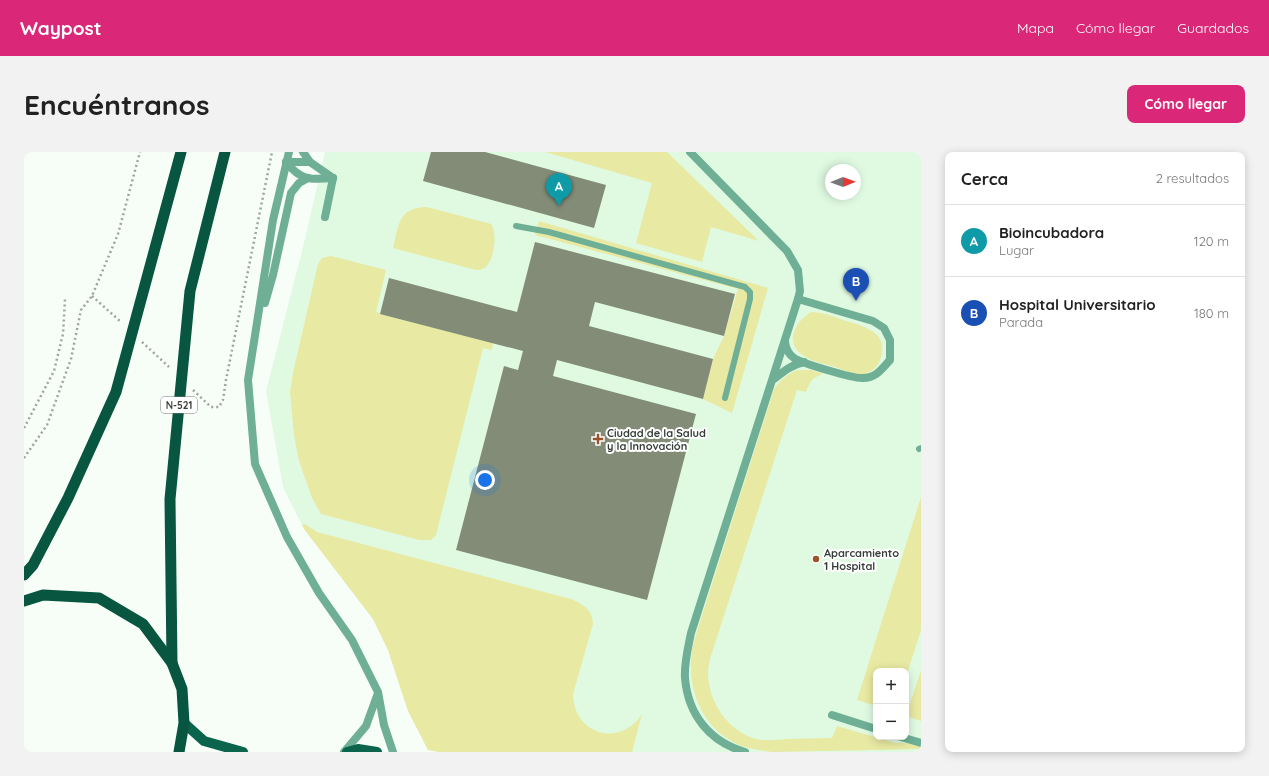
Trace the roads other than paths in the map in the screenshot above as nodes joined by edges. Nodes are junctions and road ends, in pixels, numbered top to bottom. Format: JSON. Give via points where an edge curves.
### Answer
{"nodes":[{"id":1,"x":181,"y":152,"type":"edge"},
{"id":2,"x":226,"y":152,"type":"edge"},
{"id":3,"x":289,"y":152,"type":"edge"},
{"id":4,"x":303,"y":152,"type":"edge"},
{"id":5,"x":690,"y":152,"type":"edge"},
{"id":6,"x":286,"y":162,"type":"junction"},
{"id":7,"x":310,"y":162,"type":"junction"},
{"id":8,"x":308,"y":178,"type":"junction"},
{"id":9,"x":334,"y":178,"type":"junction"},
{"id":10,"x":325,"y":217,"type":"dead end"},
{"id":11,"x":516,"y":226,"type":"dead end"},
{"id":12,"x":798,"y":299,"type":"junction"},
{"id":13,"x":256,"y":332,"type":"junction"},
{"id":14,"x":785,"y":340,"type":"junction"},
{"id":15,"x":804,"y":362,"type":"junction"},
{"id":16,"x":773,"y":379,"type":"junction"},
{"id":17,"x":726,"y":398,"type":"dead end"},
{"id":18,"x":24,"y":575,"type":"edge"},
{"id":19,"x":24,"y":601,"type":"edge"},
{"id":20,"x":172,"y":663,"type":"junction"},
{"id":21,"x":378,"y":692,"type":"junction"},
{"id":22,"x":832,"y":715,"type":"dead end"},
{"id":23,"x":184,"y":723,"type":"junction"},
{"id":24,"x":873,"y":728,"type":"edge"},
{"id":25,"x":909,"y":739,"type":"edge"},
{"id":26,"x":921,"y":743,"type":"edge"},
{"id":27,"x":179,"y":752,"type":"edge"},
{"id":28,"x":243,"y":752,"type":"edge"},
{"id":29,"x":344,"y":752,"type":"edge"},
{"id":30,"x":347,"y":752,"type":"edge"},
{"id":31,"x":377,"y":752,"type":"edge"},
{"id":32,"x":393,"y":752,"type":"edge"},
{"id":33,"x":745,"y":752,"type":"edge"}],
"edges":[{"from":1,"to":18,"type":"highway","via":[[116,392],[68,498]]},
{"from":2,"to":20,"type":"highway","number":"N-521","via":[[190,291],[170,499]]},
{"from":3,"to":6,"type":"street"},
{"from":4,"to":7,"type":"street"},
{"from":5,"to":12,"type":"street","via":[[787,251],[798,270]]},
{"from":6,"to":7,"type":"street"},
{"from":6,"to":8,"type":"street","via":[[292,169]]},
{"from":6,"to":13,"type":"street","via":[[273,220]]},
{"from":7,"to":9,"type":"street"},
{"from":8,"to":9,"type":"street"},
{"from":8,"to":13,"type":"street","via":[[299,183],[291,193],[273,276]]},
{"from":9,"to":10,"type":"street"},
{"from":11,"to":17,"type":"lane","via":[[549,232],[745,287],[750,292],[750,299]]},
{"from":12,"to":14,"type":"street"},
{"from":12,"to":15,"type":"street","via":[[873,321],[884,328],[890,340],[890,360],[877,375],[870,377],[850,376]]},
{"from":13,"to":21,"type":"street","via":[[248,380],[255,464],[287,537],[319,593],[352,640]]},
{"from":14,"to":15,"type":"street","via":[[789,354]]},
{"from":14,"to":16,"type":"street"},
{"from":15,"to":16,"type":"street","via":[[794,364]]},
{"from":16,"to":33,"type":"street","via":[[686,655],[685,678],[691,706],[698,718],[714,736]]},
{"from":19,"to":20,"type":"highway","number":"N-521","via":[[43,595],[99,598],[143,624]]},
{"from":20,"to":23,"type":"highway","number":"N-521","via":[[182,689]]},
{"from":21,"to":29,"type":"street","via":[[366,726]]},
{"from":21,"to":32,"type":"street","via":[[384,725]]},
{"from":22,"to":24,"type":"street"},
{"from":23,"to":27,"type":"highway","number":"N-521"},
{"from":23,"to":28,"type":"main road","via":[[204,741]]},
{"from":25,"to":26,"type":"street"},
{"from":30,"to":31,"type":"main road","via":[[358,749]]}]}
